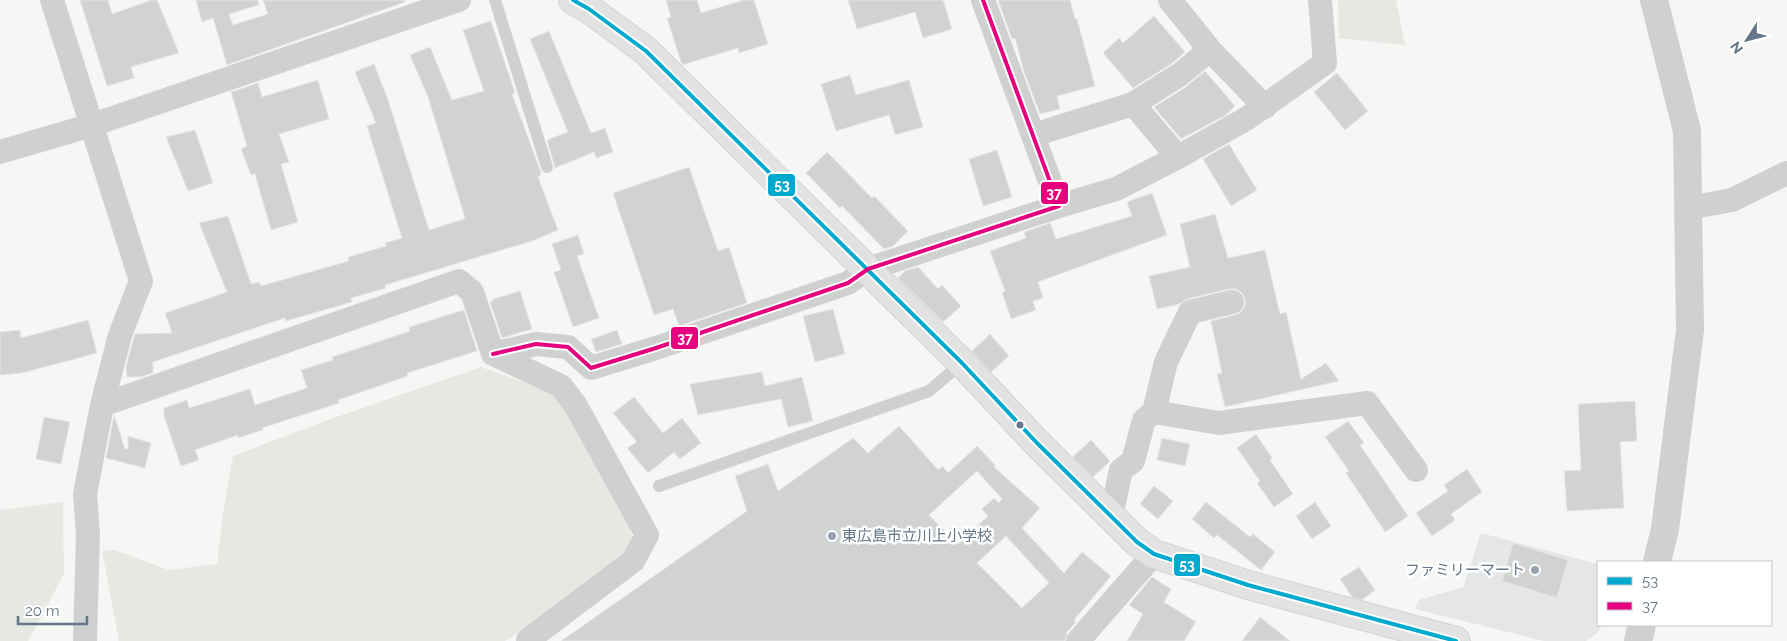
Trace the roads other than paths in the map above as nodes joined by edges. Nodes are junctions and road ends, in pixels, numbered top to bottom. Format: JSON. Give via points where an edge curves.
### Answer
{"nodes":[{"id":1,"x":52,"y":0,"type":"edge"},
{"id":2,"x":458,"y":0,"type":"edge"},
{"id":3,"x":495,"y":0,"type":"edge"},
{"id":4,"x":573,"y":0,"type":"edge"},
{"id":5,"x":983,"y":0,"type":"edge"},
{"id":6,"x":1170,"y":0,"type":"edge"},
{"id":7,"x":1320,"y":0,"type":"edge"},
{"id":8,"x":1654,"y":0,"type":"edge"},
{"id":9,"x":1210,"y":50,"type":"junction"},
{"id":10,"x":1133,"y":104,"type":"junction"},
{"id":11,"x":1265,"y":107,"type":"junction"},
{"id":12,"x":92,"y":125,"type":"junction"},
{"id":13,"x":1033,"y":135,"type":"junction"},
{"id":14,"x":0,"y":152,"type":"edge"},
{"id":15,"x":1178,"y":157,"type":"junction"},
{"id":16,"x":547,"y":167,"type":"dead end"},
{"id":17,"x":1787,"y":173,"type":"edge"},
{"id":18,"x":1059,"y":206,"type":"junction"},
{"id":19,"x":1688,"y":208,"type":"junction"},
{"id":20,"x":868,"y":269,"type":"junction"},
{"id":21,"x":1232,"y":302,"type":"dead end"},
{"id":22,"x":493,"y":354,"type":"junction"},
{"id":23,"x":962,"y":363,"type":"junction"},
{"id":24,"x":102,"y":405,"type":"junction"},
{"id":25,"x":1154,"y":412,"type":"junction"},
{"id":26,"x":1416,"y":470,"type":"dead end"},
{"id":27,"x":659,"y":486,"type":"dead end"},
{"id":28,"x":1109,"y":514,"type":"junction"},
{"id":29,"x":1154,"y":554,"type":"junction"},
{"id":30,"x":1657,"y":561,"type":"edge"},
{"id":31,"x":1642,"y":626,"type":"edge"},
{"id":32,"x":85,"y":641,"type":"edge"},
{"id":33,"x":528,"y":641,"type":"edge"},
{"id":34,"x":1078,"y":641,"type":"edge"},
{"id":35,"x":1456,"y":641,"type":"edge"},
{"id":36,"x":1638,"y":641,"type":"edge"}],
"edges":[{"from":1,"to":12,"type":"street"},
{"from":2,"to":12,"type":"street"},
{"from":3,"to":16,"type":"lane"},
{"from":4,"to":20,"type":"main road","via":[[646,51]]},
{"from":5,"to":13,"type":"street"},
{"from":6,"to":9,"type":"street"},
{"from":7,"to":11,"type":"street","via":[[1325,63]]},
{"from":8,"to":19,"type":"street","via":[[1687,131]]},
{"from":9,"to":10,"type":"street","via":[[1179,75]]},
{"from":9,"to":11,"type":"street"},
{"from":10,"to":13,"type":"street"},
{"from":10,"to":15,"type":"street"},
{"from":11,"to":15,"type":"street"},
{"from":12,"to":14,"type":"street"},
{"from":12,"to":24,"type":"street","via":[[141,282],[120,335]]},
{"from":13,"to":18,"type":"street"},
{"from":15,"to":18,"type":"street","via":[[1116,189]]},
{"from":17,"to":19,"type":"street","via":[[1732,200]]},
{"from":18,"to":20,"type":"street"},
{"from":19,"to":30,"type":"street","via":[[1690,330],[1665,528]]},
{"from":20,"to":22,"type":"street","via":[[848,283],[591,368],[568,347],[536,344]]},
{"from":20,"to":23,"type":"main road"},
{"from":21,"to":25,"type":"street","via":[[1190,312],[1166,362]]},
{"from":22,"to":24,"type":"street","via":[[472,292],[459,280]]},
{"from":22,"to":33,"type":"street","via":[[561,386],[576,406],[647,535],[633,561]]},
{"from":23,"to":27,"type":"lane","via":[[929,391]]},
{"from":23,"to":28,"type":"main road"},
{"from":24,"to":32,"type":"street","via":[[85,494],[88,534]]},
{"from":25,"to":26,"type":"street","via":[[1219,423],[1367,404]]},
{"from":25,"to":28,"type":"street","via":[[1144,420],[1133,461],[1121,470]]},
{"from":28,"to":29,"type":"main road"},
{"from":29,"to":34,"type":"street"},
{"from":29,"to":35,"type":"main road","via":[[1248,585]]},
{"from":31,"to":36,"type":"street"}]}
